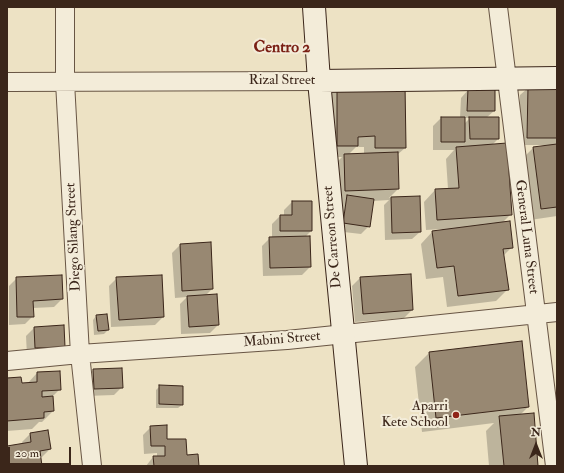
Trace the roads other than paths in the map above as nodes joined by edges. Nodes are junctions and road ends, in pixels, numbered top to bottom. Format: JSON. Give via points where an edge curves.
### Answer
{"nodes":[{"id":1,"x":65,"y":7,"type":"edge"},
{"id":2,"x":314,"y":7,"type":"edge"},
{"id":3,"x":498,"y":7,"type":"edge"},
{"id":4,"x":557,"y":78,"type":"edge"},
{"id":5,"x":506,"y":79,"type":"junction"},
{"id":6,"x":319,"y":81,"type":"junction"},
{"id":7,"x":7,"y":82,"type":"edge"},
{"id":8,"x":66,"y":82,"type":"junction"},
{"id":9,"x":557,"y":312,"type":"edge"},
{"id":10,"x":536,"y":314,"type":"junction"},
{"id":11,"x":343,"y":334,"type":"junction"},
{"id":12,"x":80,"y":354,"type":"junction"},
{"id":13,"x":7,"y":361,"type":"edge"},
{"id":14,"x":92,"y":466,"type":"edge"},
{"id":15,"x":356,"y":466,"type":"edge"},
{"id":16,"x":555,"y":466,"type":"edge"}],
"edges":[{"from":1,"to":8,"type":"street","name":"Diego Silang Street"},
{"from":2,"to":6,"type":"street","name":"De Carreon Street"},
{"from":3,"to":5,"type":"street","name":"General Luna Street"},
{"from":4,"to":5,"type":"street","name":"Rizal Street"},
{"from":5,"to":6,"type":"street","name":"Rizal Street"},
{"from":5,"to":10,"type":"street","name":"General Luna Street"},
{"from":6,"to":8,"type":"street","name":"Rizal Street"},
{"from":6,"to":11,"type":"street","name":"De Carreon Street"},
{"from":7,"to":8,"type":"street","name":"Rizal Street"},
{"from":8,"to":12,"type":"street","name":"Diego Silang Street"},
{"from":9,"to":10,"type":"street","name":"Mabini Street"},
{"from":10,"to":11,"type":"street","name":"Mabini Street"},
{"from":10,"to":16,"type":"street","name":"General Luna Street"},
{"from":11,"to":12,"type":"street","name":"Mabini Street"},
{"from":11,"to":15,"type":"street","name":"De Carreon Street"},
{"from":12,"to":13,"type":"street","name":"Mabini Street"},
{"from":12,"to":14,"type":"street","name":"Diego Silang Street"}]}
